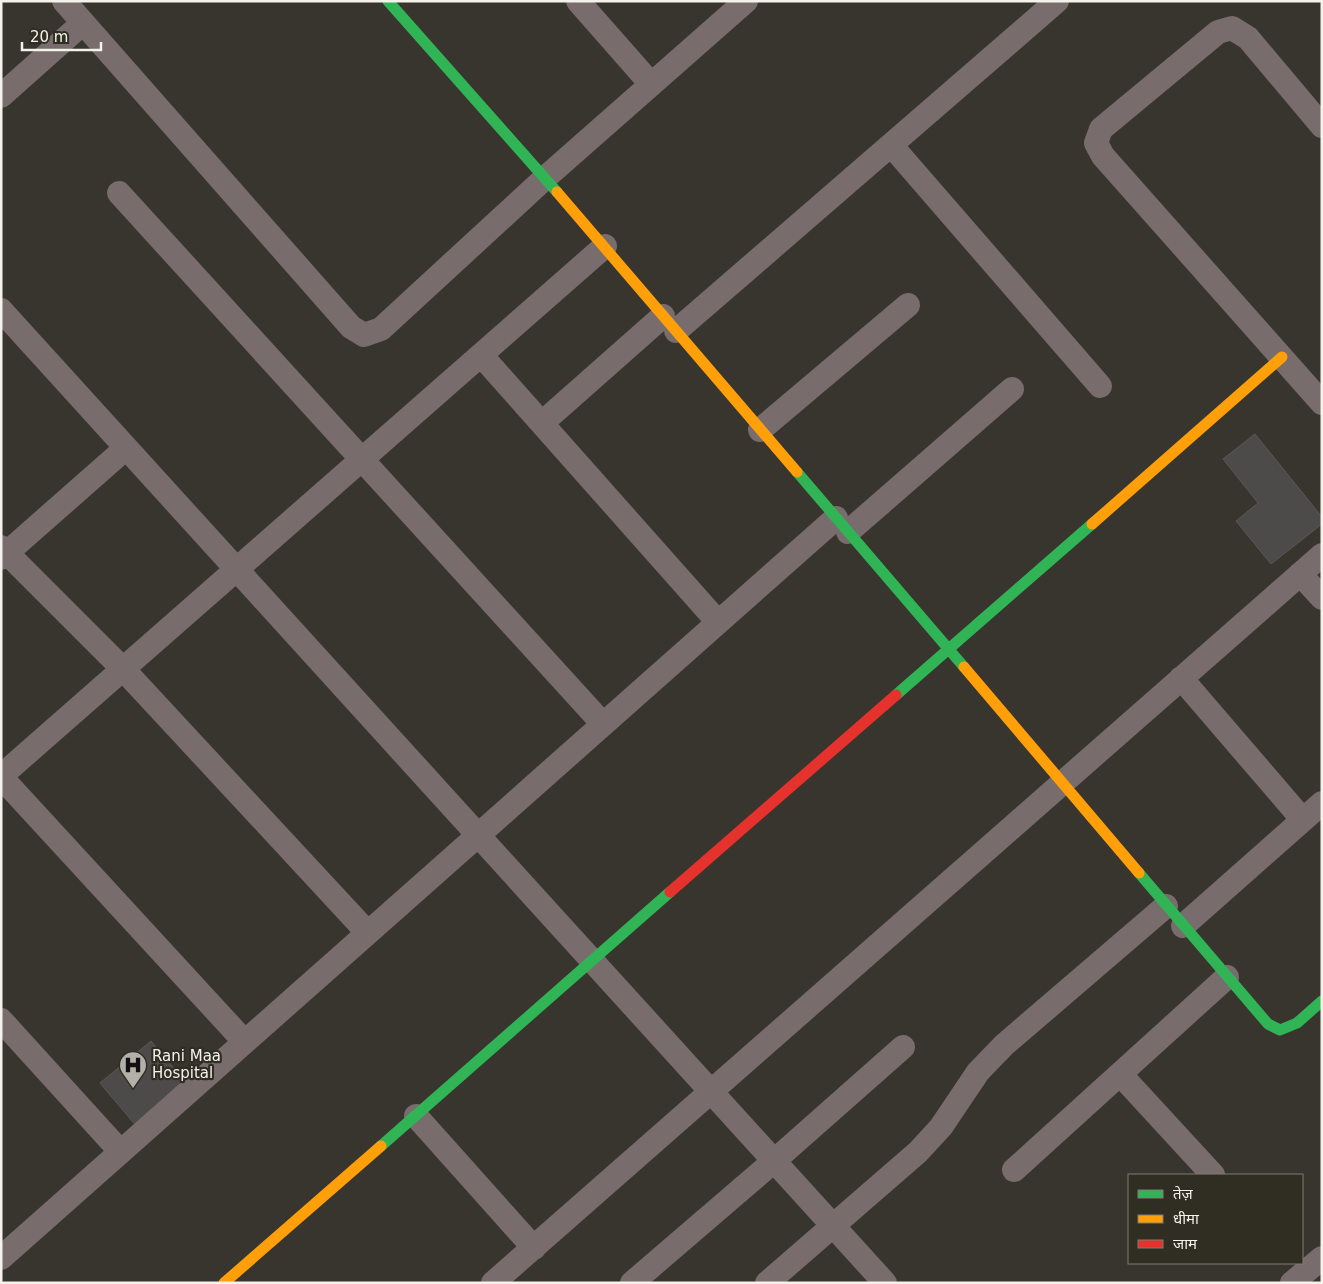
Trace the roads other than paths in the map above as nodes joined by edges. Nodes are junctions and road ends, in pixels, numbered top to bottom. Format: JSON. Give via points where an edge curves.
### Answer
{"nodes":[{"id":1,"x":64,"y":1,"type":"edge"},
{"id":2,"x":388,"y":1,"type":"edge"},
{"id":3,"x":578,"y":1,"type":"edge"},
{"id":4,"x":746,"y":1,"type":"edge"},
{"id":5,"x":1057,"y":1,"type":"edge"},
{"id":6,"x":83,"y":22,"type":"junction"},
{"id":7,"x":651,"y":84,"type":"junction"},
{"id":8,"x":1,"y":96,"type":"edge"},
{"id":9,"x":1322,"y":126,"type":"edge"},
{"id":10,"x":891,"y":144,"type":"junction"},
{"id":11,"x":544,"y":178,"type":"junction"},
{"id":12,"x":119,"y":193,"type":"dead end"},
{"id":13,"x":605,"y":246,"type":"junction"},
{"id":14,"x":908,"y":305,"type":"dead end"},
{"id":15,"x":3,"y":314,"type":"edge"},
{"id":16,"x":669,"y":323,"type":"junction"},
{"id":17,"x":481,"y":355,"type":"junction"},
{"id":18,"x":1282,"y":357,"type":"junction"},
{"id":19,"x":1100,"y":386,"type":"dead end"},
{"id":20,"x":1012,"y":389,"type":"dead end"},
{"id":21,"x":1322,"y":403,"type":"edge"},
{"id":22,"x":542,"y":423,"type":"junction"},
{"id":23,"x":760,"y":430,"type":"junction"},
{"id":24,"x":126,"y":448,"type":"junction"},
{"id":25,"x":362,"y":459,"type":"junction"},
{"id":26,"x":842,"y":525,"type":"junction"},
{"id":27,"x":3,"y":553,"type":"edge"},
{"id":28,"x":1322,"y":555,"type":"edge"},
{"id":29,"x":236,"y":570,"type":"junction"},
{"id":30,"x":1300,"y":574,"type":"junction"},
{"id":31,"x":1322,"y":598,"type":"edge"},
{"id":32,"x":718,"y":622,"type":"junction"},
{"id":33,"x":948,"y":649,"type":"junction"},
{"id":34,"x":123,"y":669,"type":"junction"},
{"id":35,"x":1181,"y":678,"type":"junction"},
{"id":36,"x":603,"y":724,"type":"junction"},
{"id":37,"x":1,"y":777,"type":"edge"},
{"id":38,"x":1061,"y":783,"type":"junction"},
{"id":39,"x":1322,"y":803,"type":"edge"},
{"id":40,"x":1303,"y":820,"type":"junction"},
{"id":41,"x":477,"y":835,"type":"junction"},
{"id":42,"x":1166,"y":906,"type":"junction"},
{"id":43,"x":1183,"y":926,"type":"junction"},
{"id":44,"x":367,"y":932,"type":"junction"},
{"id":45,"x":592,"y":962,"type":"junction"},
{"id":46,"x":1227,"y":977,"type":"junction"},
{"id":47,"x":1322,"y":1001,"type":"edge"},
{"id":48,"x":1,"y":1020,"type":"edge"},
{"id":49,"x":244,"y":1041,"type":"junction"},
{"id":50,"x":903,"y":1047,"type":"dead end"},
{"id":51,"x":1120,"y":1074,"type":"junction"},
{"id":52,"x":712,"y":1092,"type":"junction"},
{"id":53,"x":416,"y":1116,"type":"junction"},
{"id":54,"x":120,"y":1151,"type":"junction"},
{"id":55,"x":774,"y":1161,"type":"junction"},
{"id":56,"x":1014,"y":1170,"type":"dead end"},
{"id":57,"x":1213,"y":1174,"type":"edge"},
{"id":58,"x":833,"y":1225,"type":"junction"},
{"id":59,"x":534,"y":1248,"type":"junction"},
{"id":60,"x":1,"y":1258,"type":"edge"},
{"id":61,"x":1322,"y":1258,"type":"edge"},
{"id":62,"x":1301,"y":1275,"type":"edge"},
{"id":63,"x":226,"y":1282,"type":"edge"},
{"id":64,"x":493,"y":1283,"type":"edge"},
{"id":65,"x":632,"y":1283,"type":"edge"},
{"id":66,"x":767,"y":1283,"type":"edge"},
{"id":67,"x":886,"y":1283,"type":"edge"}],
"edges":[{"from":1,"to":6,"type":"street"},
{"from":2,"to":11,"type":"street"},
{"from":3,"to":7,"type":"street"},
{"from":4,"to":7,"type":"street"},
{"from":5,"to":10,"type":"street"},
{"from":6,"to":8,"type":"street"},
{"from":6,"to":11,"type":"street","via":[[351,327],[364,334],[381,329]]},
{"from":7,"to":11,"type":"street"},
{"from":9,"to":18,"type":"street","via":[[1248,38],[1232,28],[1218,32],[1101,129],[1096,142],[1103,156]]},
{"from":10,"to":16,"type":"street"},
{"from":10,"to":19,"type":"street"},
{"from":11,"to":13,"type":"street"},
{"from":12,"to":25,"type":"street"},
{"from":13,"to":16,"type":"street"},
{"from":13,"to":17,"type":"street"},
{"from":14,"to":23,"type":"street"},
{"from":15,"to":24,"type":"street"},
{"from":16,"to":22,"type":"street"},
{"from":16,"to":23,"type":"street"},
{"from":17,"to":22,"type":"street"},
{"from":17,"to":25,"type":"street"},
{"from":18,"to":21,"type":"street"},
{"from":18,"to":33,"type":"street"},
{"from":20,"to":26,"type":"street"},
{"from":22,"to":32,"type":"street"},
{"from":23,"to":26,"type":"street"},
{"from":24,"to":27,"type":"street"},
{"from":24,"to":29,"type":"street"},
{"from":25,"to":29,"type":"street"},
{"from":25,"to":36,"type":"street"},
{"from":26,"to":32,"type":"street"},
{"from":26,"to":33,"type":"street"},
{"from":27,"to":34,"type":"street"},
{"from":28,"to":30,"type":"street"},
{"from":29,"to":34,"type":"street"},
{"from":29,"to":41,"type":"street"},
{"from":30,"to":31,"type":"street"},
{"from":30,"to":35,"type":"street"},
{"from":32,"to":36,"type":"street"},
{"from":33,"to":38,"type":"street"},
{"from":33,"to":45,"type":"street"},
{"from":34,"to":37,"type":"street"},
{"from":34,"to":44,"type":"street"},
{"from":35,"to":38,"type":"street"},
{"from":35,"to":40,"type":"street"},
{"from":36,"to":41,"type":"street"},
{"from":37,"to":49,"type":"street"},
{"from":38,"to":42,"type":"street"},
{"from":38,"to":52,"type":"street"},
{"from":39,"to":40,"type":"street"},
{"from":40,"to":43,"type":"street"},
{"from":41,"to":44,"type":"street"},
{"from":41,"to":45,"type":"street"},
{"from":42,"to":43,"type":"street"},
{"from":42,"to":58,"type":"street","via":[[1004,1045],[978,1072],[941,1127],[918,1152]]},
{"from":43,"to":46,"type":"street"},
{"from":44,"to":49,"type":"street"},
{"from":45,"to":52,"type":"street"},
{"from":45,"to":53,"type":"street"},
{"from":46,"to":47,"type":"street","via":[[1268,1024],[1280,1030],[1297,1023]]},
{"from":46,"to":51,"type":"street"},
{"from":48,"to":54,"type":"street"},
{"from":49,"to":54,"type":"street"},
{"from":50,"to":55,"type":"street"},
{"from":51,"to":56,"type":"street"},
{"from":51,"to":57,"type":"street"},
{"from":52,"to":55,"type":"street"},
{"from":52,"to":59,"type":"street"},
{"from":53,"to":59,"type":"street"},
{"from":53,"to":63,"type":"street"},
{"from":54,"to":60,"type":"street"},
{"from":55,"to":58,"type":"street"},
{"from":55,"to":65,"type":"street"},
{"from":58,"to":66,"type":"street"},
{"from":58,"to":67,"type":"street"},
{"from":59,"to":64,"type":"street"},
{"from":61,"to":62,"type":"street"}]}
